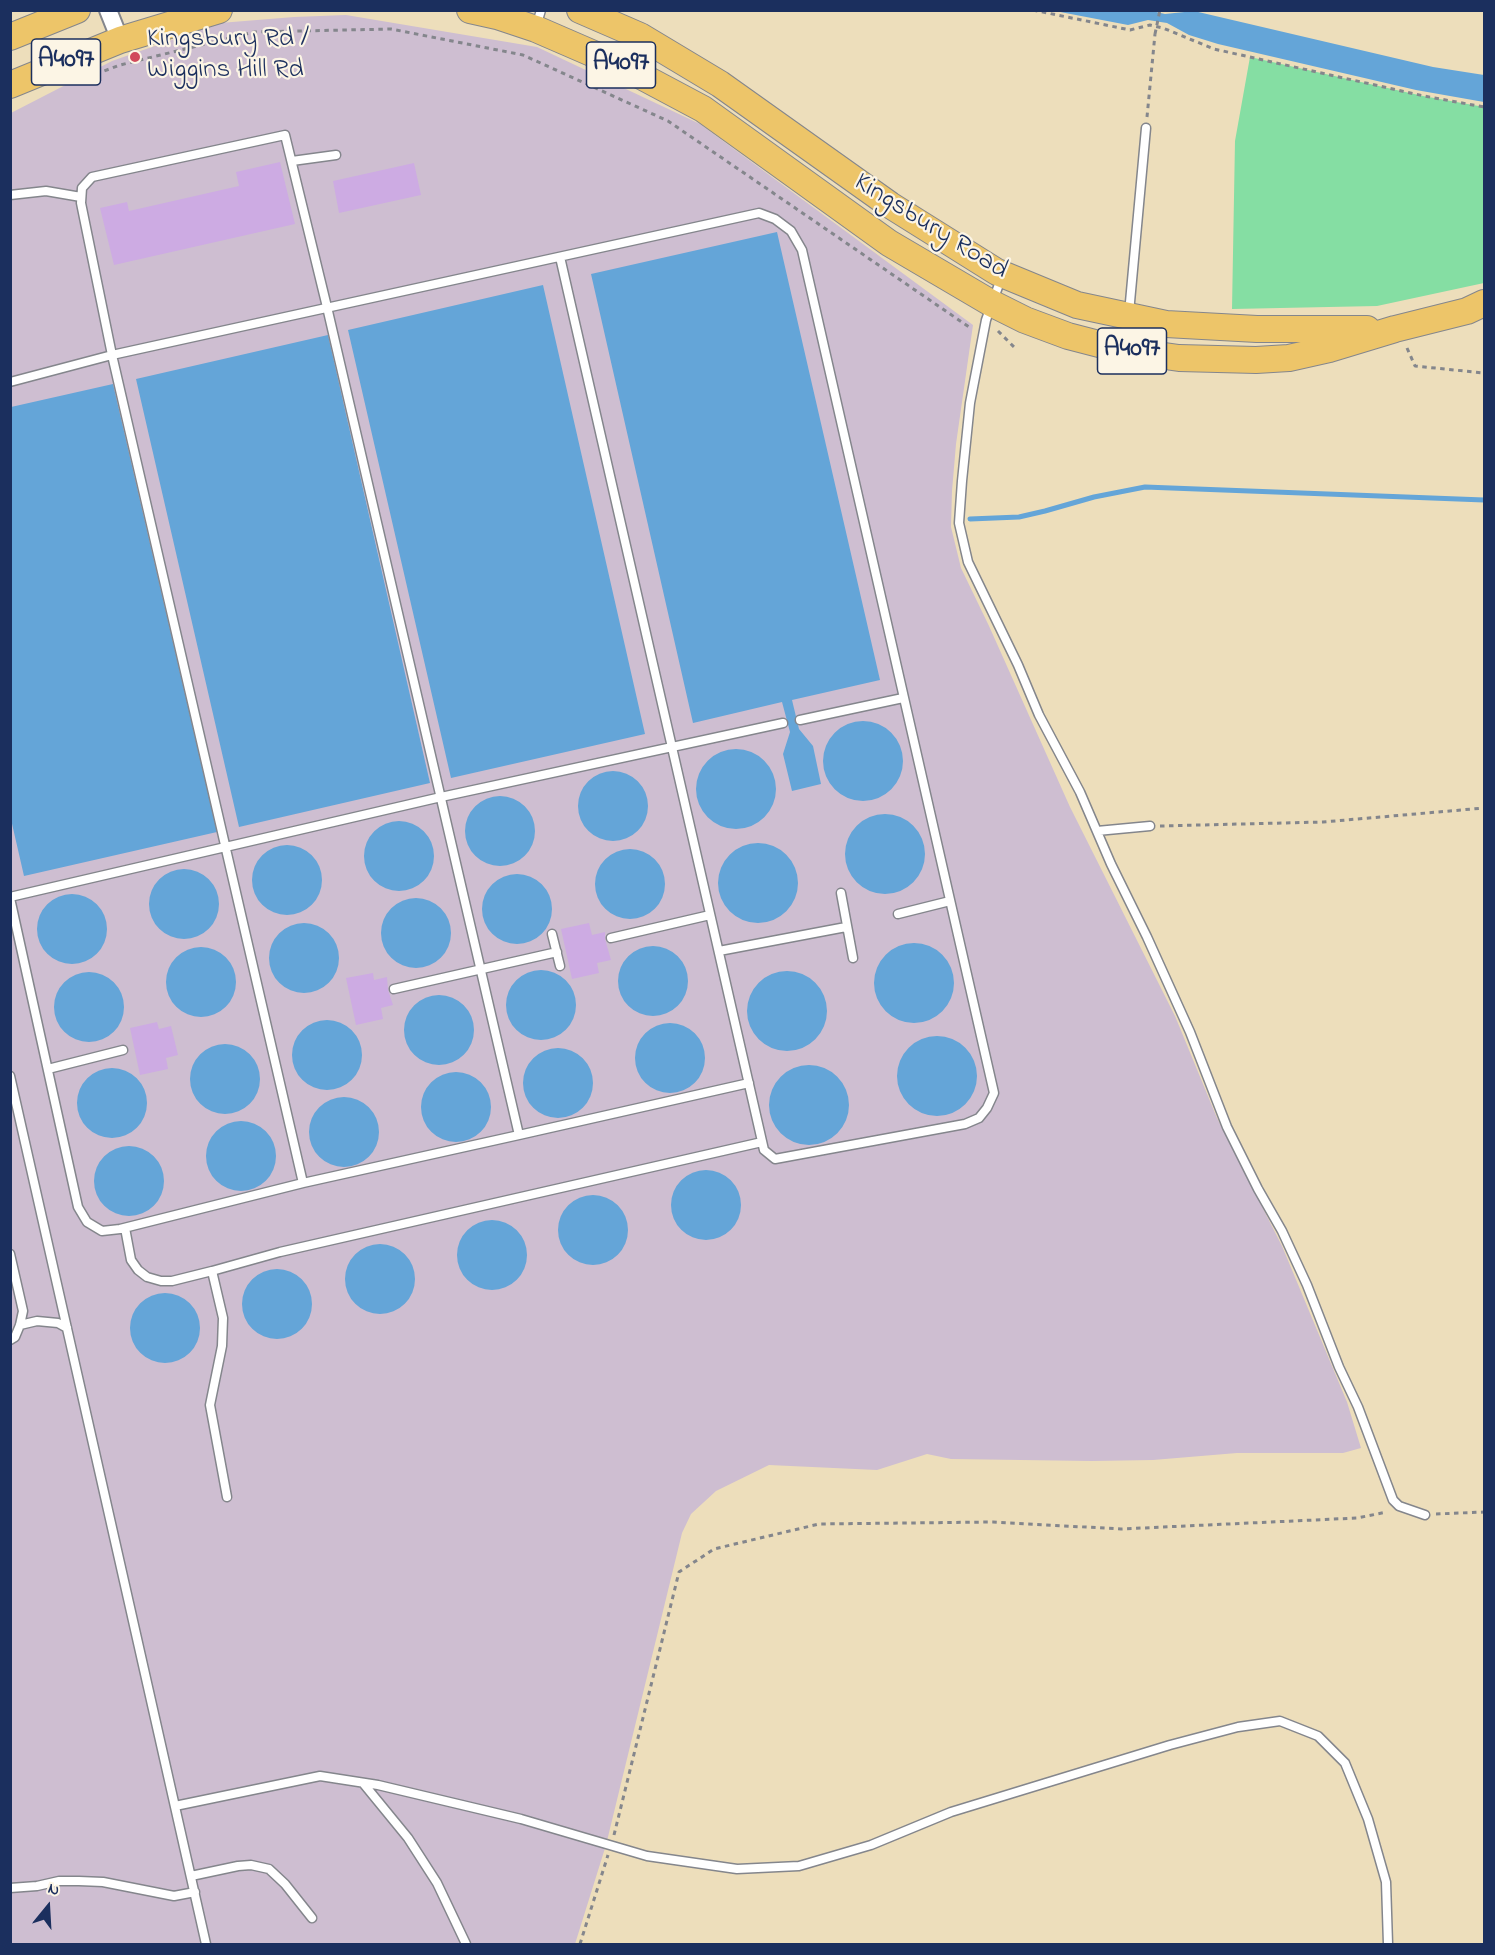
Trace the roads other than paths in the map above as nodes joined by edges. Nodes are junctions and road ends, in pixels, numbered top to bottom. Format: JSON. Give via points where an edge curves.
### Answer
{"nodes":[{"id":1,"x":77,"y":10,"type":"edge"},
{"id":2,"x":108,"y":10,"type":"edge"},
{"id":3,"x":219,"y":10,"type":"edge"},
{"id":4,"x":471,"y":10,"type":"edge"},
{"id":5,"x":580,"y":10,"type":"edge"},
{"id":6,"x":538,"y":20,"type":"edge"},
{"id":7,"x":10,"y":37,"type":"edge"},
{"id":8,"x":120,"y":40,"type":"junction"},
{"id":9,"x":11,"y":85,"type":"edge"},
{"id":10,"x":1146,"y":128,"type":"road end"},
{"id":11,"x":336,"y":155,"type":"dead end"},
{"id":12,"x":292,"y":161,"type":"junction"},
{"id":13,"x":10,"y":195,"type":"edge"},
{"id":14,"x":81,"y":197,"type":"junction"},
{"id":15,"x":560,"y":257,"type":"junction"},
{"id":16,"x":1002,"y":274,"type":"junction"},
{"id":17,"x":1485,"y":303,"type":"edge"},
{"id":18,"x":327,"y":307,"type":"junction"},
{"id":19,"x":988,"y":312,"type":"junction"},
{"id":20,"x":1129,"y":316,"type":"junction"},
{"id":21,"x":1395,"y":329,"type":"junction"},
{"id":22,"x":112,"y":355,"type":"junction"},
{"id":23,"x":10,"y":382,"type":"edge"},
{"id":24,"x":903,"y":698,"type":"junction"},
{"id":25,"x":800,"y":720,"type":"dead end"},
{"id":26,"x":783,"y":723,"type":"dead end"},
{"id":27,"x":672,"y":747,"type":"junction"},
{"id":28,"x":441,"y":797,"type":"junction"},
{"id":29,"x":1150,"y":826,"type":"road end"},
{"id":30,"x":1097,"y":831,"type":"junction"},
{"id":31,"x":226,"y":848,"type":"junction"},
{"id":32,"x":841,"y":893,"type":"dead end"},
{"id":33,"x":10,"y":897,"type":"edge"},
{"id":34,"x":950,"y":901,"type":"junction"},
{"id":35,"x":898,"y":914,"type":"dead end"},
{"id":36,"x":710,"y":915,"type":"junction"},
{"id":37,"x":846,"y":927,"type":"junction"},
{"id":38,"x":552,"y":934,"type":"dead end"},
{"id":39,"x":611,"y":938,"type":"dead end"},
{"id":40,"x":719,"y":951,"type":"junction"},
{"id":41,"x":557,"y":952,"type":"junction"},
{"id":42,"x":853,"y":958,"type":"dead end"},
{"id":43,"x":561,"y":966,"type":"dead end"},
{"id":44,"x":481,"y":969,"type":"junction"},
{"id":45,"x":394,"y":989,"type":"dead end"},
{"id":46,"x":123,"y":1050,"type":"dead end"},
{"id":47,"x":48,"y":1069,"type":"junction"},
{"id":48,"x":10,"y":1076,"type":"edge"},
{"id":49,"x":749,"y":1083,"type":"junction"},
{"id":50,"x":519,"y":1135,"type":"junction"},
{"id":51,"x":762,"y":1142,"type":"junction"},
{"id":52,"x":303,"y":1183,"type":"junction"},
{"id":53,"x":125,"y":1228,"type":"junction"},
{"id":54,"x":10,"y":1254,"type":"edge"},
{"id":55,"x":212,"y":1271,"type":"junction"},
{"id":56,"x":20,"y":1325,"type":"junction"},
{"id":57,"x":68,"y":1328,"type":"junction"},
{"id":58,"x":10,"y":1340,"type":"edge"},
{"id":59,"x":227,"y":1497,"type":"dead end"},
{"id":60,"x":1425,"y":1515,"type":"road end"},
{"id":61,"x":363,"y":1783,"type":"junction"},
{"id":62,"x":175,"y":1806,"type":"junction"},
{"id":63,"x":191,"y":1876,"type":"junction"},
{"id":64,"x":10,"y":1888,"type":"edge"},
{"id":65,"x":195,"y":1892,"type":"junction"},
{"id":66,"x":312,"y":1918,"type":"dead end"},
{"id":67,"x":206,"y":1944,"type":"edge"},
{"id":68,"x":466,"y":1944,"type":"edge"},
{"id":69,"x":1388,"y":1944,"type":"edge"}],
"edges":[{"from":1,"to":7,"type":"main road","number":"A4097"},
{"from":2,"to":8,"type":"street"},
{"from":3,"to":8,"type":"main road","number":"A4097"},
{"from":4,"to":6,"type":"main road","name":"Kingsbury Road","number":"A4097"},
{"from":5,"to":16,"type":"main road","name":"Kingsbury Road","number":"A4097","via":[[640,36],[720,84],[890,205]]},
{"from":6,"to":19,"type":"main road","name":"Kingsbury Road","number":"A4097","via":[[703,109]]},
{"from":8,"to":9,"type":"main road","number":"A4097"},
{"from":10,"to":20,"type":"lane"},
{"from":11,"to":12,"type":"lane"},
{"from":12,"to":14,"type":"lane","via":[[285,135],[92,177]]},
{"from":12,"to":18,"type":"lane"},
{"from":13,"to":14,"type":"lane","via":[[46,191]]},
{"from":14,"to":22,"type":"lane"},
{"from":15,"to":18,"type":"lane"},
{"from":15,"to":24,"type":"lane","via":[[759,213],[791,231],[801,250]]},
{"from":15,"to":27,"type":"lane"},
{"from":16,"to":19,"type":"lane"},
{"from":16,"to":20,"type":"main road","name":"Kingsbury Road","number":"A4097","via":[[1077,305]]},
{"from":17,"to":21,"type":"main road","name":"Kingsbury Road","number":"A4097"},
{"from":18,"to":22,"type":"lane"},
{"from":18,"to":28,"type":"lane"},
{"from":19,"to":21,"type":"main road","name":"Kingsbury Road","number":"A4097","via":[[1122,350],[1179,357],[1289,358]]},
{"from":19,"to":30,"type":"lane","via":[[973,385],[962,480],[959,523],[963,546]]},
{"from":20,"to":21,"type":"main road","name":"Kingsbury Road","number":"A4097","via":[[1166,324],[1257,329]]},
{"from":22,"to":23,"type":"lane"},
{"from":22,"to":31,"type":"lane"},
{"from":24,"to":25,"type":"lane"},
{"from":24,"to":34,"type":"lane"},
{"from":26,"to":27,"type":"lane"},
{"from":27,"to":28,"type":"lane"},
{"from":27,"to":36,"type":"lane"},
{"from":28,"to":31,"type":"lane"},
{"from":28,"to":44,"type":"lane"},
{"from":29,"to":30,"type":"lane"},
{"from":30,"to":60,"type":"lane","via":[[1190,1032],[1227,1127],[1307,1285],[1393,1500]]},
{"from":31,"to":33,"type":"lane"},
{"from":31,"to":52,"type":"lane"},
{"from":32,"to":37,"type":"lane"},
{"from":33,"to":47,"type":"lane"},
{"from":34,"to":35,"type":"lane"},
{"from":34,"to":51,"type":"lane","via":[[994,1093],[987,1108],[979,1118],[965,1124],[775,1159],[764,1150]]},
{"from":36,"to":39,"type":"lane"},
{"from":36,"to":40,"type":"lane"},
{"from":37,"to":40,"type":"lane"},
{"from":37,"to":42,"type":"lane"},
{"from":38,"to":41,"type":"lane"},
{"from":40,"to":49,"type":"lane"},
{"from":41,"to":43,"type":"lane"},
{"from":41,"to":44,"type":"lane"},
{"from":44,"to":45,"type":"lane"},
{"from":44,"to":50,"type":"lane"},
{"from":46,"to":47,"type":"lane"},
{"from":47,"to":53,"type":"lane","via":[[78,1207],[87,1222],[102,1231]]},
{"from":48,"to":57,"type":"lane"},
{"from":49,"to":50,"type":"lane"},
{"from":49,"to":51,"type":"lane"},
{"from":50,"to":52,"type":"lane"},
{"from":51,"to":55,"type":"lane"},
{"from":52,"to":53,"type":"lane"},
{"from":53,"to":55,"type":"lane","via":[[131,1260],[147,1277],[172,1281]]},
{"from":54,"to":56,"type":"lane","via":[[23,1311]]},
{"from":55,"to":59,"type":"lane","via":[[222,1318],[222,1346],[210,1405]]},
{"from":56,"to":57,"type":"lane","via":[[37,1321]]},
{"from":56,"to":58,"type":"lane"},
{"from":57,"to":62,"type":"lane"},
{"from":61,"to":62,"type":"lane","via":[[320,1776]]},
{"from":61,"to":68,"type":"lane","via":[[408,1838],[437,1883]]},
{"from":61,"to":69,"type":"lane","via":[[521,1819],[647,1856],[737,1869],[799,1866],[870,1845],[951,1812],[1170,1745],[1238,1727],[1280,1721],[1318,1736],[1345,1763],[1368,1819],[1386,1882]]},
{"from":62,"to":63,"type":"lane"},
{"from":63,"to":65,"type":"lane"},
{"from":63,"to":66,"type":"lane","via":[[238,1866],[269,1869]]},
{"from":64,"to":65,"type":"lane","via":[[79,1881],[174,1896]]},
{"from":65,"to":67,"type":"lane"}]}
